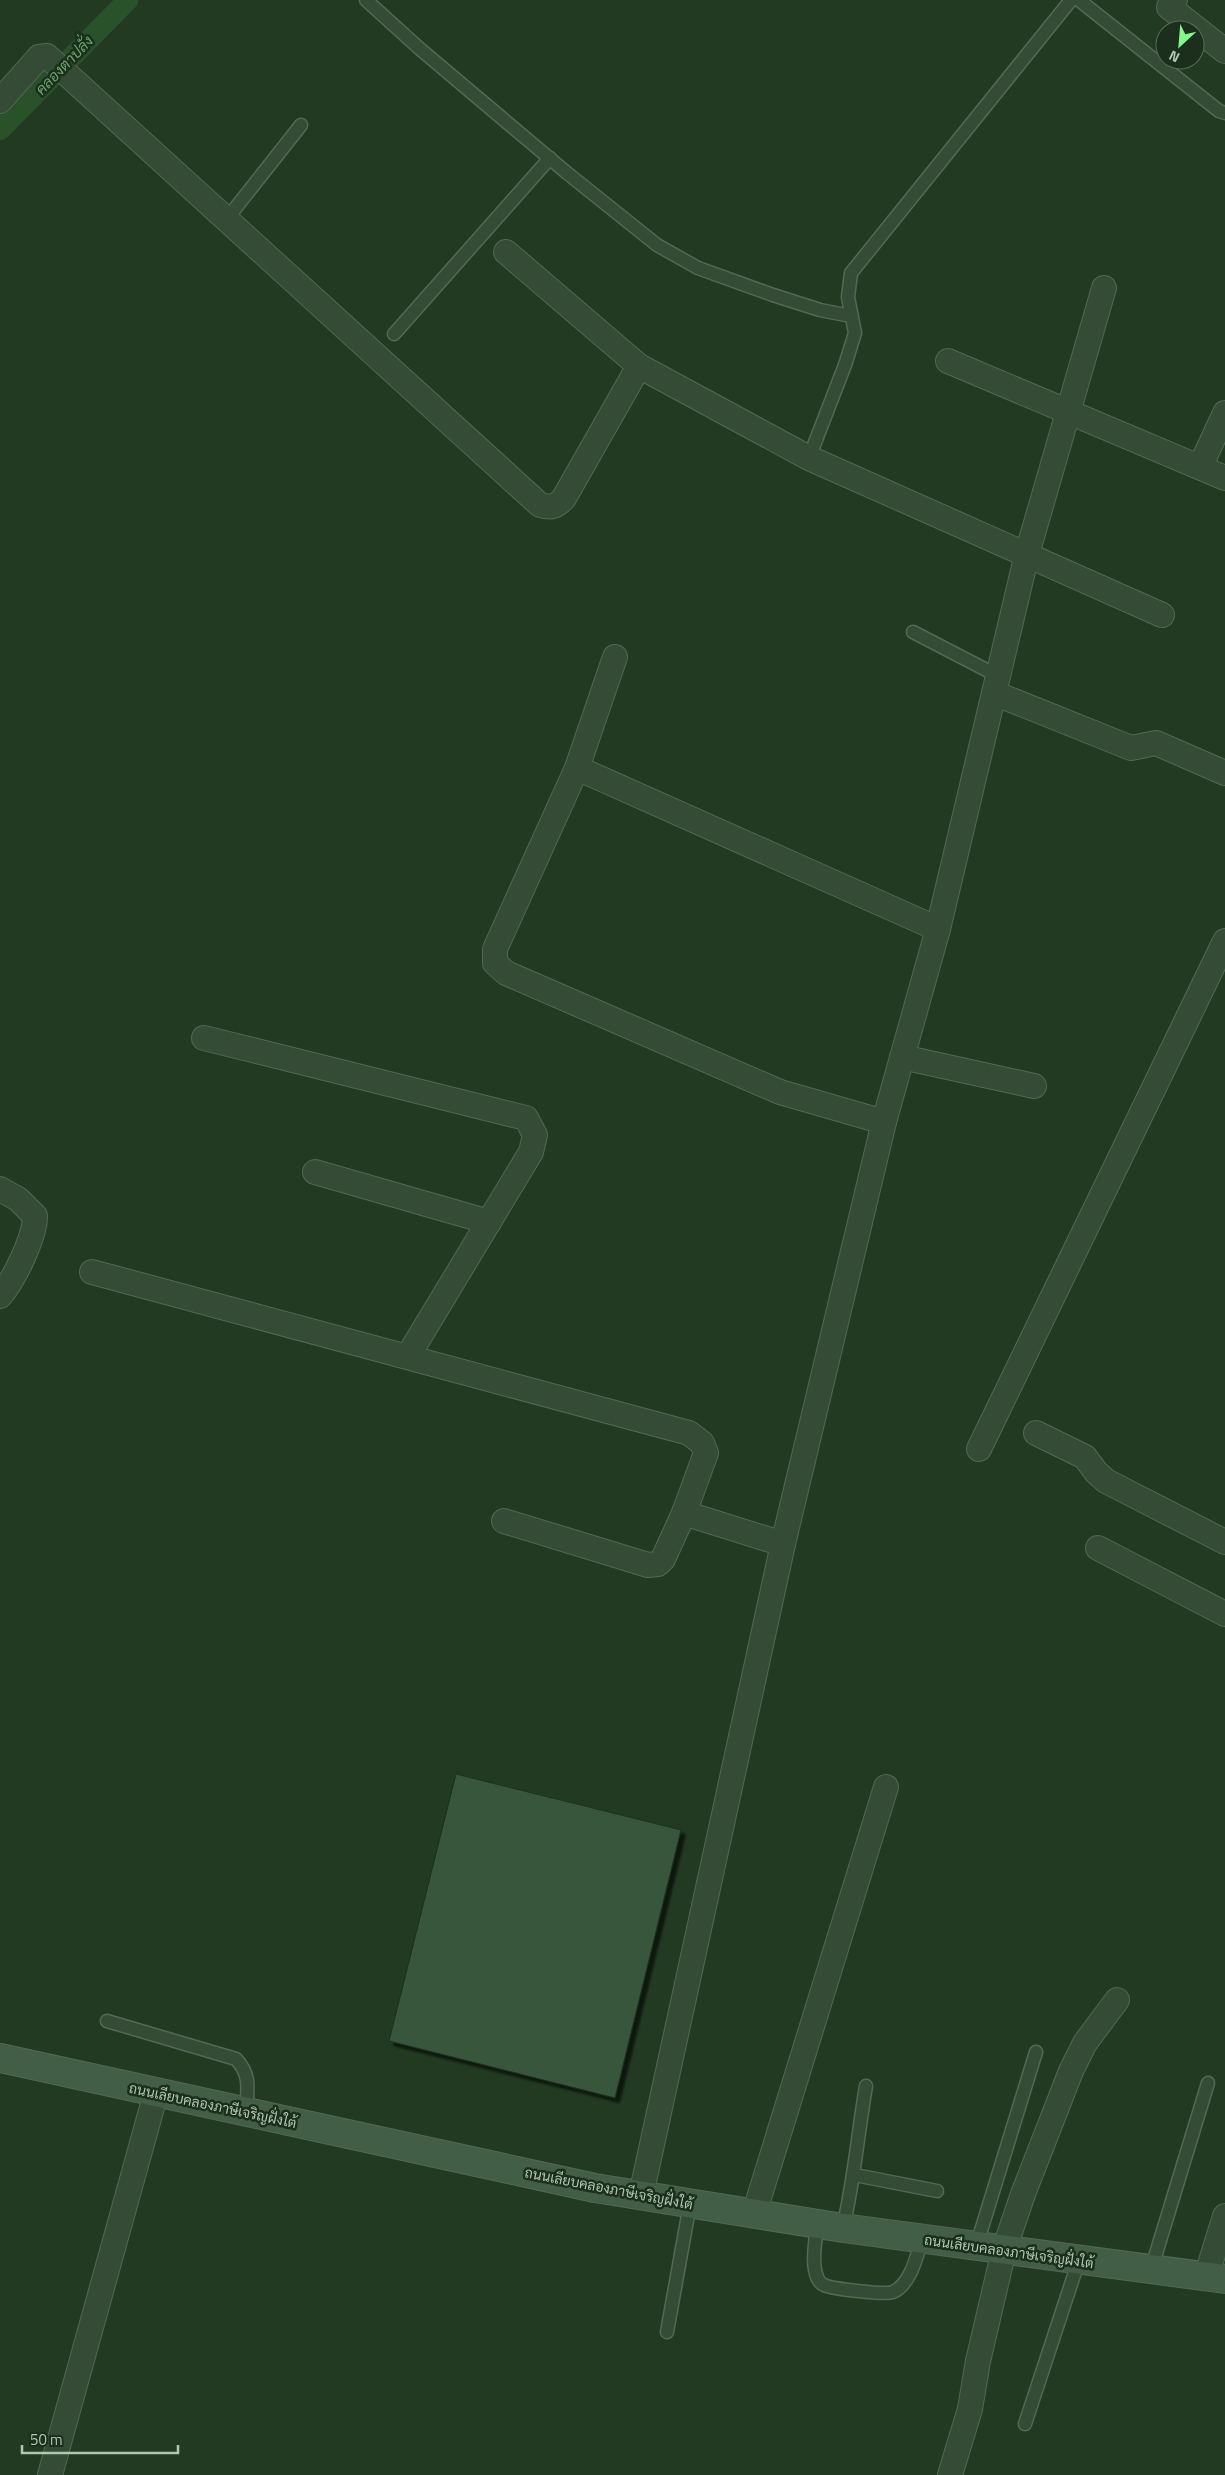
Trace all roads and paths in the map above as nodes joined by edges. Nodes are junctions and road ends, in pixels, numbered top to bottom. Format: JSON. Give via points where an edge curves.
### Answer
{"nodes":[{"id":1,"x":366,"y":0,"type":"edge"},
{"id":2,"x":1070,"y":0,"type":"edge"},
{"id":3,"x":1078,"y":0,"type":"edge"},
{"id":4,"x":1168,"y":2,"type":"edge"},
{"id":5,"x":1185,"y":20,"type":"edge"},
{"id":6,"x":1205,"y":38,"type":"edge"},
{"id":7,"x":1225,"y":52,"type":"edge"},
{"id":8,"x":1155,"y":55,"type":"edge"},
{"id":9,"x":1175,"y":70,"type":"edge"},
{"id":10,"x":0,"y":101,"type":"edge"},
{"id":11,"x":1225,"y":113,"type":"edge"},
{"id":12,"x":301,"y":125,"type":"dead end"},
{"id":13,"x":550,"y":158,"type":"junction"},
{"id":14,"x":226,"y":220,"type":"junction"},
{"id":15,"x":506,"y":252,"type":"dead end"},
{"id":16,"x":1104,"y":288,"type":"dead end"},
{"id":17,"x":851,"y":316,"type":"junction"},
{"id":18,"x":394,"y":334,"type":"dead end"},
{"id":19,"x":948,"y":361,"type":"dead end"},
{"id":20,"x":640,"y":366,"type":"junction"},
{"id":21,"x":1068,"y":413,"type":"junction"},
{"id":22,"x":1225,"y":413,"type":"edge"},
{"id":23,"x":809,"y":458,"type":"junction"},
{"id":24,"x":1200,"y":467,"type":"junction"},
{"id":25,"x":1225,"y":478,"type":"edge"},
{"id":26,"x":1027,"y":554,"type":"junction"},
{"id":27,"x":1162,"y":615,"type":"dead end"},
{"id":28,"x":913,"y":632,"type":"dead end"},
{"id":29,"x":615,"y":657,"type":"dead end"},
{"id":30,"x":996,"y":685,"type":"junction"},
{"id":31,"x":577,"y":768,"type":"junction"},
{"id":32,"x":1225,"y":773,"type":"edge"},
{"id":33,"x":938,"y":929,"type":"junction"},
{"id":34,"x":1225,"y":940,"type":"edge"},
{"id":35,"x":204,"y":1038,"type":"dead end"},
{"id":36,"x":902,"y":1057,"type":"junction"},
{"id":37,"x":1034,"y":1086,"type":"dead end"},
{"id":38,"x":884,"y":1122,"type":"junction"},
{"id":39,"x":315,"y":1172,"type":"dead end"},
{"id":40,"x":0,"y":1189,"type":"edge"},
{"id":41,"x":489,"y":1222,"type":"junction"},
{"id":42,"x":92,"y":1272,"type":"dead end"},
{"id":43,"x":0,"y":1296,"type":"edge"},
{"id":44,"x":408,"y":1356,"type":"junction"},
{"id":45,"x":1036,"y":1433,"type":"dead end"},
{"id":46,"x":980,"y":1449,"type":"dead end"},
{"id":47,"x":684,"y":1513,"type":"junction"},
{"id":48,"x":504,"y":1521,"type":"dead end"},
{"id":49,"x":1225,"y":1542,"type":"edge"},
{"id":50,"x":783,"y":1544,"type":"junction"},
{"id":51,"x":1098,"y":1548,"type":"dead end"},
{"id":52,"x":1225,"y":1614,"type":"edge"},
{"id":53,"x":886,"y":1787,"type":"dead end"},
{"id":54,"x":1117,"y":2000,"type":"dead end"},
{"id":55,"x":107,"y":2021,"type":"dead end"},
{"id":56,"x":1036,"y":2052,"type":"dead end"},
{"id":57,"x":0,"y":2058,"type":"edge"},
{"id":58,"x":1208,"y":2083,"type":"dead end"},
{"id":59,"x":866,"y":2086,"type":"dead end"},
{"id":60,"x":156,"y":2093,"type":"junction"},
{"id":61,"x":246,"y":2113,"type":"junction"},
{"id":62,"x":855,"y":2175,"type":"junction"},
{"id":63,"x":937,"y":2191,"type":"dead end"},
{"id":64,"x":641,"y":2195,"type":"junction"},
{"id":65,"x":690,"y":2204,"type":"junction"},
{"id":66,"x":754,"y":2214,"type":"junction"},
{"id":67,"x":1225,"y":2216,"type":"edge"},
{"id":68,"x":817,"y":2224,"type":"junction"},
{"id":69,"x":844,"y":2228,"type":"junction"},
{"id":70,"x":922,"y":2239,"type":"junction"},
{"id":71,"x":976,"y":2246,"type":"junction"},
{"id":72,"x":1004,"y":2250,"type":"junction"},
{"id":73,"x":1079,"y":2260,"type":"junction"},
{"id":74,"x":1151,"y":2270,"type":"junction"},
{"id":75,"x":1216,"y":2278,"type":"edge"},
{"id":76,"x":666,"y":2332,"type":"dead end"},
{"id":77,"x":1025,"y":2424,"type":"dead end"},
{"id":78,"x":50,"y":2475,"type":"edge"},
{"id":79,"x":950,"y":2475,"type":"edge"}],
"edges":[{"from":1,"to":13,"type":"lane"},
{"from":2,"to":17,"type":"lane","via":[[850,273],[848,297]]},
{"from":3,"to":8,"type":"lane"},
{"from":4,"to":5,"type":"street"},
{"from":6,"to":7,"type":"street"},
{"from":9,"to":11,"type":"lane"},
{"from":10,"to":14,"type":"street","via":[[43,55],[56,63]]},
{"from":12,"to":14,"type":"lane"},
{"from":13,"to":17,"type":"lane","via":[[657,245],[698,268],[820,310]]},
{"from":13,"to":18,"type":"lane"},
{"from":14,"to":20,"type":"street","via":[[540,505],[557,506],[564,498]]},
{"from":15,"to":20,"type":"street"},
{"from":16,"to":21,"type":"street"},
{"from":17,"to":23,"type":"lane","via":[[854,333],[845,365]]},
{"from":19,"to":21,"type":"street"},
{"from":20,"to":23,"type":"street"},
{"from":21,"to":24,"type":"street"},
{"from":21,"to":26,"type":"street"},
{"from":22,"to":24,"type":"street"},
{"from":23,"to":26,"type":"street"},
{"from":24,"to":25,"type":"street"},
{"from":26,"to":27,"type":"street"},
{"from":26,"to":30,"type":"street"},
{"from":28,"to":30,"type":"lane"},
{"from":29,"to":31,"type":"street"},
{"from":30,"to":32,"type":"street","via":[[1131,748],[1156,743]]},
{"from":30,"to":33,"type":"street"},
{"from":31,"to":33,"type":"street"},
{"from":31,"to":38,"type":"street","via":[[495,949],[495,964],[506,973],[780,1092]]},
{"from":33,"to":36,"type":"street"},
{"from":34,"to":46,"type":"street"},
{"from":35,"to":41,"type":"street","via":[[526,1118],[534,1135],[531,1152]]},
{"from":36,"to":37,"type":"street"},
{"from":36,"to":38,"type":"street"},
{"from":38,"to":50,"type":"street"},
{"from":39,"to":41,"type":"street"},
{"from":40,"to":43,"type":"street","via":[[18,1199],[35,1216],[35,1228],[29,1242]]},
{"from":41,"to":44,"type":"street"},
{"from":42,"to":44,"type":"street"},
{"from":44,"to":47,"type":"street","via":[[689,1433],[702,1443],[706,1453]]},
{"from":45,"to":49,"type":"street","via":[[1085,1457],[1106,1481]]},
{"from":47,"to":48,"type":"street","via":[[663,1559],[658,1564],[648,1565]]},
{"from":47,"to":50,"type":"street"},
{"from":50,"to":64,"type":"street"},
{"from":51,"to":52,"type":"street"},
{"from":53,"to":66,"type":"street"},
{"from":54,"to":72,"type":"street","via":[[1070,2070]]},
{"from":55,"to":61,"type":"lane","via":[[236,2059],[245,2068],[247,2076]]},
{"from":56,"to":71,"type":"lane"},
{"from":57,"to":60,"type":"street","name":"ถนนเลียบคลองภาษีเจริญฝั่งใต้"},
{"from":58,"to":74,"type":"lane"},
{"from":59,"to":62,"type":"lane"},
{"from":60,"to":61,"type":"street","name":"ถนนเลียบคลองภาษีเจริญฝั่งใต้"},
{"from":60,"to":78,"type":"street"},
{"from":61,"to":64,"type":"street","name":"ถนนเลียบคลองภาษีเจริญฝั่งใต้"},
{"from":62,"to":63,"type":"lane"},
{"from":62,"to":69,"type":"lane"},
{"from":64,"to":65,"type":"street","name":"ถนนเลียบคลองภาษีเจริญฝั่งใต้"},
{"from":65,"to":66,"type":"street","name":"ถนนเลียบคลองภาษีเจริญฝั่งใต้"},
{"from":65,"to":76,"type":"lane"},
{"from":66,"to":68,"type":"street","name":"ถนนเลียบคลองภาษีเจริญฝั่งใต้"},
{"from":67,"to":75,"type":"street"},
{"from":68,"to":69,"type":"street","name":"ถนนเลียบคลองภาษีเจริญฝั่งใต้"},
{"from":68,"to":70,"type":"lane","via":[[815,2269],[817,2280],[825,2286],[893,2292],[912,2270]]},
{"from":69,"to":70,"type":"street","name":"ถนนเลียบคลองภาษีเจริญฝั่งใต้"},
{"from":70,"to":71,"type":"street","name":"ถนนเลียบคลองภาษีเจริญฝั่งใต้"},
{"from":71,"to":72,"type":"street","name":"ถนนเลียบคลองภาษีเจริญฝั่งใต้"},
{"from":72,"to":73,"type":"street","name":"ถนนเลียบคลองภาษีเจริญฝั่งใต้"},
{"from":72,"to":79,"type":"street","via":[[970,2409]]},
{"from":73,"to":74,"type":"street","name":"ถนนเลียบคลองภาษีเจริญฝั่งใต้"},
{"from":73,"to":77,"type":"lane"},
{"from":74,"to":75,"type":"street","name":"ถนนเลียบคลองภาษีเจริญฝั่งใต้"}]}
